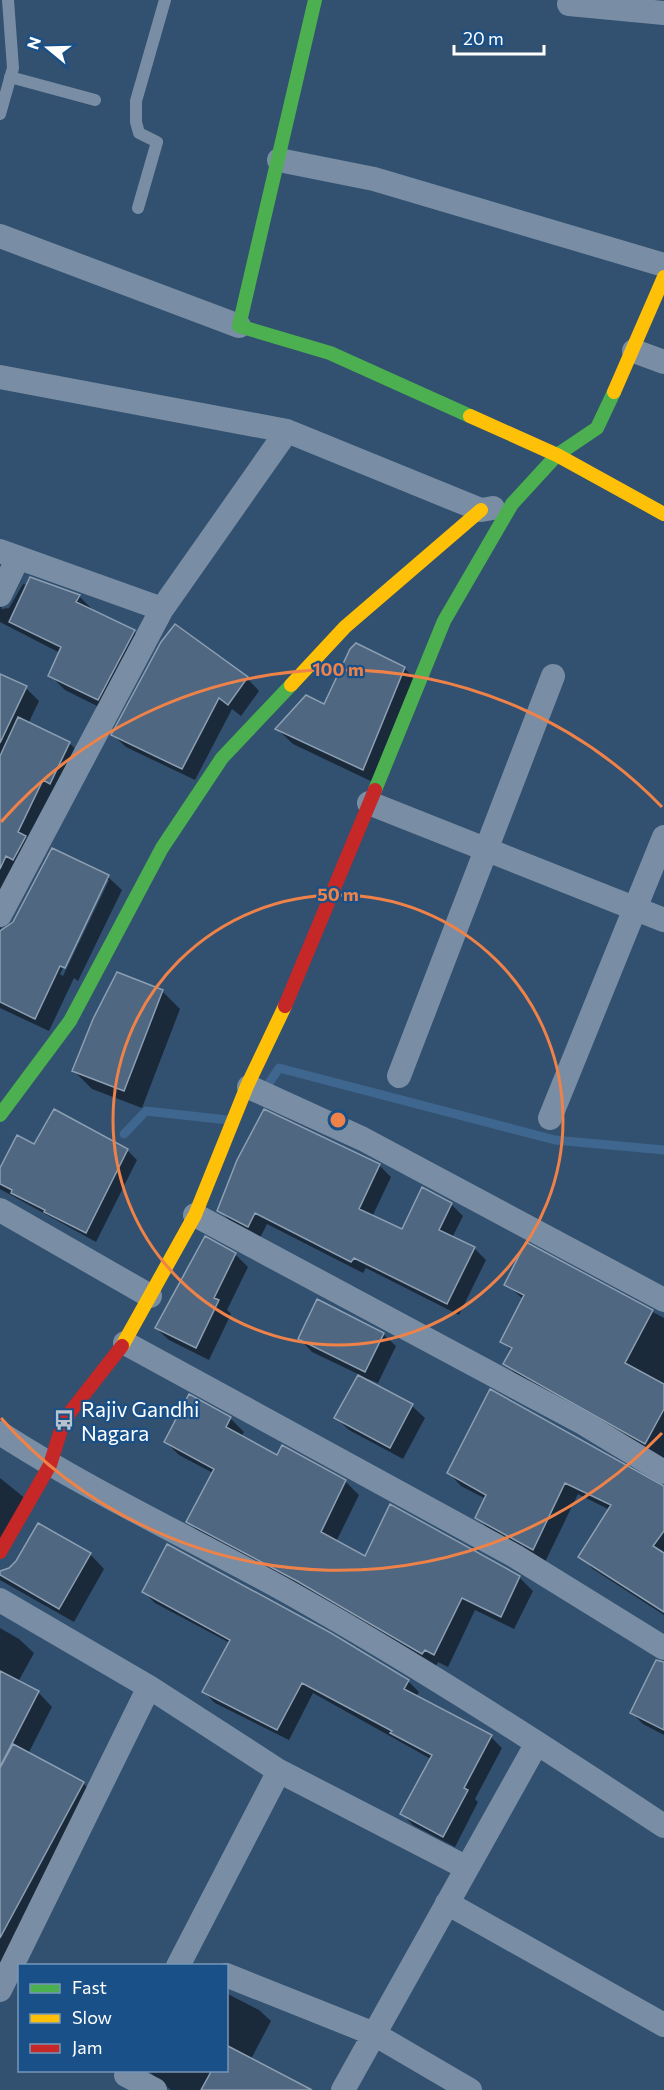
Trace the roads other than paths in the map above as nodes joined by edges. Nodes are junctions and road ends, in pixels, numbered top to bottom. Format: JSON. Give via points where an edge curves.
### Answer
{"nodes":[{"id":1,"x":8,"y":0,"type":"edge"},
{"id":2,"x":165,"y":0,"type":"edge"},
{"id":3,"x":315,"y":0,"type":"edge"},
{"id":4,"x":569,"y":4,"type":"dead end"},
{"id":5,"x":664,"y":13,"type":"edge"},
{"id":6,"x":10,"y":77,"type":"junction"},
{"id":7,"x":94,"y":100,"type":"dead end"},
{"id":8,"x":0,"y":114,"type":"edge"},
{"id":9,"x":279,"y":159,"type":"junction"},
{"id":10,"x":138,"y":208,"type":"dead end"},
{"id":11,"x":0,"y":236,"type":"edge"},
{"id":12,"x":664,"y":265,"type":"edge"},
{"id":13,"x":664,"y":277,"type":"edge"},
{"id":14,"x":238,"y":326,"type":"junction"},
{"id":15,"x":634,"y":351,"type":"junction"},
{"id":16,"x":664,"y":362,"type":"edge"},
{"id":17,"x":0,"y":377,"type":"edge"},
{"id":18,"x":286,"y":431,"type":"junction"},
{"id":19,"x":557,"y":455,"type":"junction"},
{"id":20,"x":512,"y":504,"type":"junction"},
{"id":21,"x":481,"y":510,"type":"junction"},
{"id":22,"x":664,"y":514,"type":"edge"},
{"id":23,"x":9,"y":555,"type":"edge"},
{"id":24,"x":0,"y":595,"type":"edge"},
{"id":25,"x":162,"y":609,"type":"junction"},
{"id":26,"x":553,"y":676,"type":"dead end"},
{"id":27,"x":369,"y":803,"type":"junction"},
{"id":28,"x":664,"y":837,"type":"edge"},
{"id":29,"x":485,"y":849,"type":"junction"},
{"id":30,"x":636,"y":908,"type":"junction"},
{"id":31,"x":0,"y":915,"type":"edge"},
{"id":32,"x":664,"y":920,"type":"edge"},
{"id":33,"x":399,"y":1076,"type":"dead end"},
{"id":34,"x":245,"y":1093,"type":"junction"},
{"id":35,"x":0,"y":1115,"type":"edge"},
{"id":36,"x":550,"y":1118,"type":"dead end"},
{"id":37,"x":0,"y":1210,"type":"edge"},
{"id":38,"x":195,"y":1215,"type":"junction"},
{"id":39,"x":150,"y":1296,"type":"junction"},
{"id":40,"x":664,"y":1300,"type":"edge"},
{"id":41,"x":125,"y":1343,"type":"junction"},
{"id":42,"x":0,"y":1433,"type":"edge"},
{"id":43,"x":50,"y":1465,"type":"junction"},
{"id":44,"x":664,"y":1472,"type":"edge"},
{"id":45,"x":0,"y":1552,"type":"edge"},
{"id":46,"x":0,"y":1600,"type":"edge"},
{"id":47,"x":664,"y":1648,"type":"edge"},
{"id":48,"x":149,"y":1687,"type":"junction"},
{"id":49,"x":537,"y":1743,"type":"junction"},
{"id":50,"x":279,"y":1771,"type":"junction"},
{"id":51,"x":664,"y":1826,"type":"edge"},
{"id":52,"x":467,"y":1868,"type":"junction"},
{"id":53,"x":447,"y":1903,"type":"junction"},
{"id":54,"x":188,"y":1963,"type":"edge"},
{"id":55,"x":228,"y":1976,"type":"edge"},
{"id":56,"x":0,"y":1990,"type":"edge"},
{"id":57,"x":664,"y":2025,"type":"edge"},
{"id":58,"x":374,"y":2034,"type":"junction"},
{"id":59,"x":124,"y":2078,"type":"edge"},
{"id":60,"x":155,"y":2090,"type":"edge"},
{"id":61,"x":343,"y":2090,"type":"edge"},
{"id":62,"x":470,"y":2090,"type":"edge"}],
"edges":[{"from":1,"to":6,"type":"lane","via":[[13,38]]},
{"from":2,"to":10,"type":"lane","via":[[135,111],[139,133],[157,142]]},
{"from":3,"to":9,"type":"street"},
{"from":4,"to":5,"type":"street"},
{"from":6,"to":7,"type":"lane"},
{"from":6,"to":8,"type":"lane"},
{"from":9,"to":12,"type":"street","via":[[374,179]]},
{"from":9,"to":14,"type":"street"},
{"from":11,"to":14,"type":"street"},
{"from":13,"to":15,"type":"street"},
{"from":14,"to":19,"type":"street","via":[[330,353]]},
{"from":15,"to":16,"type":"street"},
{"from":15,"to":19,"type":"street","via":[[597,428]]},
{"from":17,"to":18,"type":"street"},
{"from":18,"to":21,"type":"street"},
{"from":18,"to":25,"type":"street"},
{"from":19,"to":20,"type":"street"},
{"from":19,"to":22,"type":"street"},
{"from":20,"to":21,"type":"street"},
{"from":20,"to":27,"type":"street","via":[[444,621]]},
{"from":21,"to":35,"type":"street","via":[[345,627],[222,758],[162,848],[70,1022]]},
{"from":23,"to":24,"type":"street"},
{"from":23,"to":25,"type":"street"},
{"from":25,"to":31,"type":"street"},
{"from":26,"to":29,"type":"street"},
{"from":27,"to":29,"type":"street"},
{"from":27,"to":34,"type":"street","via":[[301,972]]},
{"from":28,"to":30,"type":"street"},
{"from":29,"to":30,"type":"street"},
{"from":29,"to":33,"type":"street"},
{"from":30,"to":32,"type":"street"},
{"from":30,"to":36,"type":"street"},
{"from":34,"to":38,"type":"street"},
{"from":34,"to":40,"type":"street","via":[[276,1099],[363,1139]]},
{"from":37,"to":39,"type":"street"},
{"from":38,"to":39,"type":"street"},
{"from":38,"to":44,"type":"street","via":[[583,1423]]},
{"from":39,"to":41,"type":"street"},
{"from":41,"to":43,"type":"street","via":[[64,1420]]},
{"from":41,"to":47,"type":"street","via":[[515,1556]]},
{"from":42,"to":43,"type":"street"},
{"from":43,"to":45,"type":"street"},
{"from":43,"to":49,"type":"street","via":[[291,1594]]},
{"from":46,"to":48,"type":"street"},
{"from":48,"to":50,"type":"street"},
{"from":48,"to":56,"type":"street"},
{"from":49,"to":51,"type":"street"},
{"from":49,"to":52,"type":"street"},
{"from":50,"to":52,"type":"street"},
{"from":50,"to":54,"type":"street"},
{"from":52,"to":53,"type":"street"},
{"from":53,"to":57,"type":"street"},
{"from":53,"to":58,"type":"street"},
{"from":55,"to":58,"type":"street"},
{"from":58,"to":61,"type":"street"},
{"from":58,"to":62,"type":"street"},
{"from":59,"to":60,"type":"street"}]}
